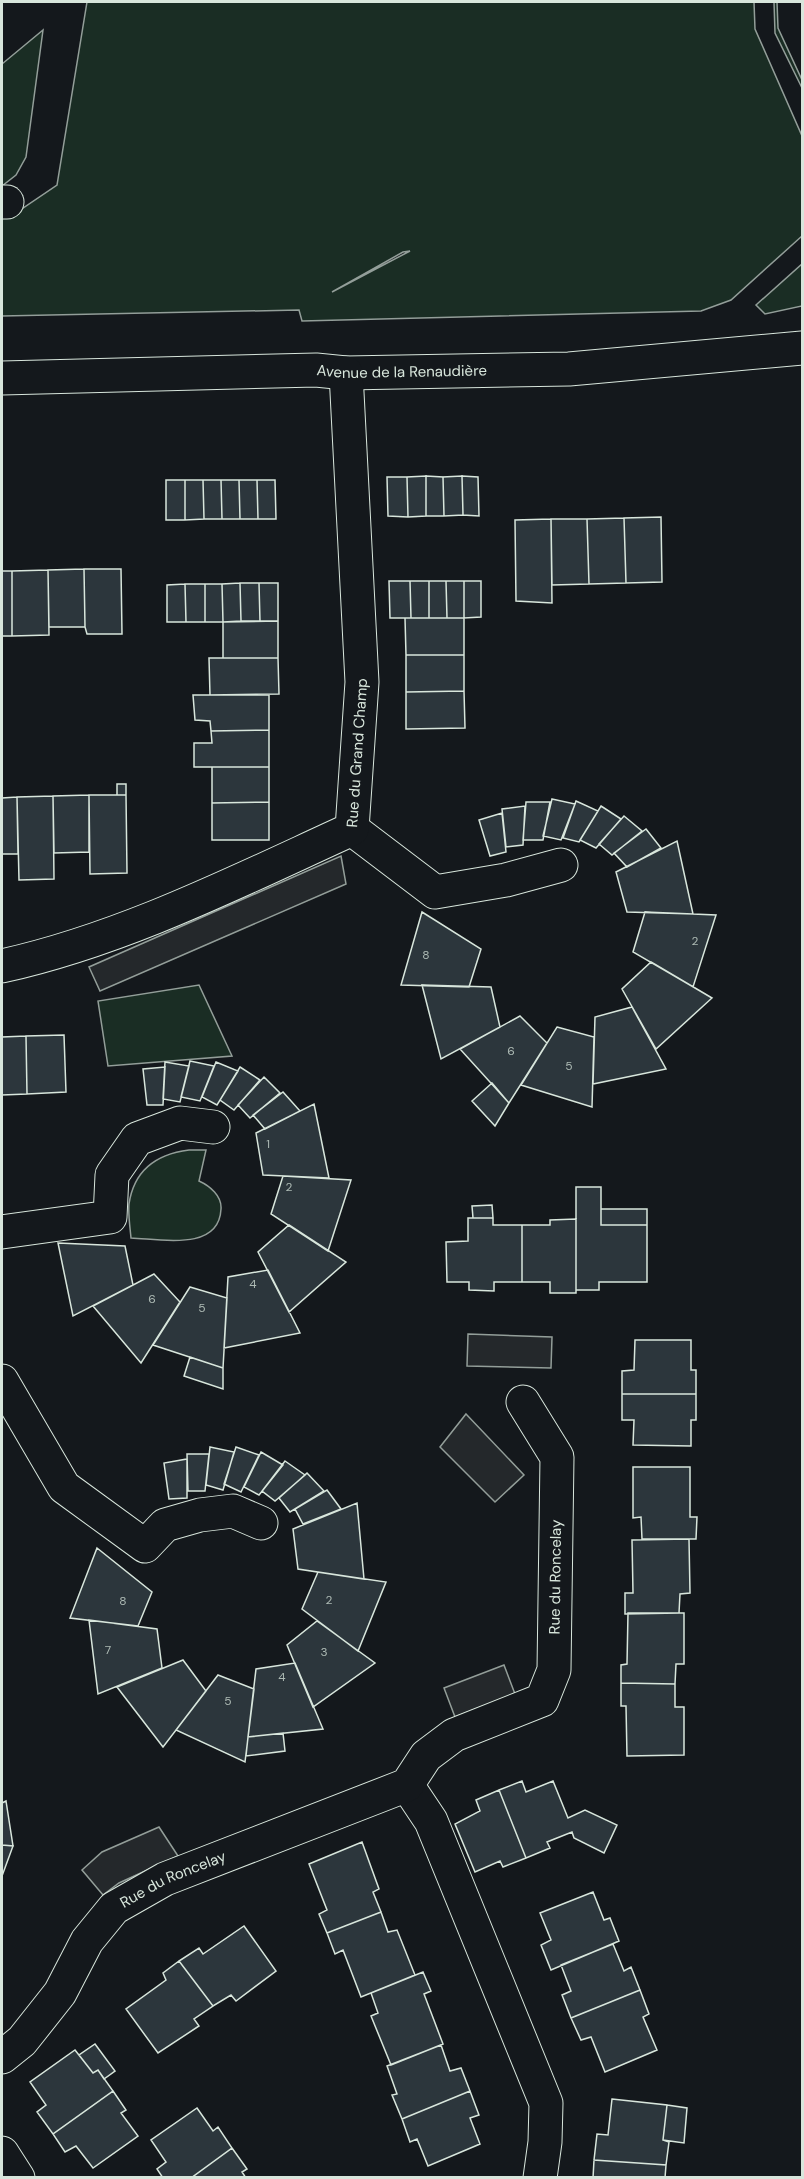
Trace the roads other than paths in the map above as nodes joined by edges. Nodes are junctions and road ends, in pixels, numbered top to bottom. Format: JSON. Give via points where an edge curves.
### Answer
{"nodes":[{"id":1,"x":802,"y":348,"type":"edge"},
{"id":2,"x":346,"y":373,"type":"junction"},
{"id":3,"x":2,"y":378,"type":"edge"},
{"id":4,"x":352,"y":829,"type":"junction"},
{"id":5,"x":561,"y":865,"type":"dead end"},
{"id":6,"x":2,"y":966,"type":"edge"},
{"id":7,"x":213,"y":1127,"type":"dead end"},
{"id":8,"x":2,"y":1232,"type":"edge"},
{"id":9,"x":2,"y":1381,"type":"edge"},
{"id":10,"x":524,"y":1402,"type":"dead end"},
{"id":11,"x":261,"y":1523,"type":"dead end"},
{"id":12,"x":407,"y":1785,"type":"junction"},
{"id":13,"x":2,"y":2057,"type":"edge"},
{"id":14,"x":2,"y":2153,"type":"edge"},
{"id":15,"x":18,"y":2178,"type":"edge"},
{"id":16,"x":540,"y":2178,"type":"edge"}],
"edges":[{"from":1,"to":2,"type":"street","name":"Avenue de la Renaudière","via":[[569,369]]},
{"from":2,"to":3,"type":"street","name":"Avenue de la Renaudière","via":[[316,370]]},
{"from":2,"to":4,"type":"street","name":"Rue du Grand Champ","via":[[362,682]]},
{"from":4,"to":5,"type":"street","via":[[435,892],[506,880]]},
{"from":4,"to":6,"type":"street","name":"Rue du Grand Champ","via":[[138,923],[50,955]]},
{"from":7,"to":8,"type":"street","via":[[180,1123],[137,1139],[112,1175],[110,1217]]},
{"from":9,"to":11,"type":"street","via":[[64,1487],[145,1546],[165,1525],[200,1515],[233,1511]]},
{"from":10,"to":12,"type":"street","name":"Rue du Roncelay","via":[[557,1456],[554,1670],[542,1700],[454,1736],[426,1756]]},
{"from":12,"to":13,"type":"street","name":"Rue du Roncelay","via":[[165,1879],[114,1908],[87,1941],[60,1993],[22,2041]]},
{"from":12,"to":16,"type":"street","via":[[430,1821],[546,2103]]},
{"from":14,"to":15,"type":"street"}]}
